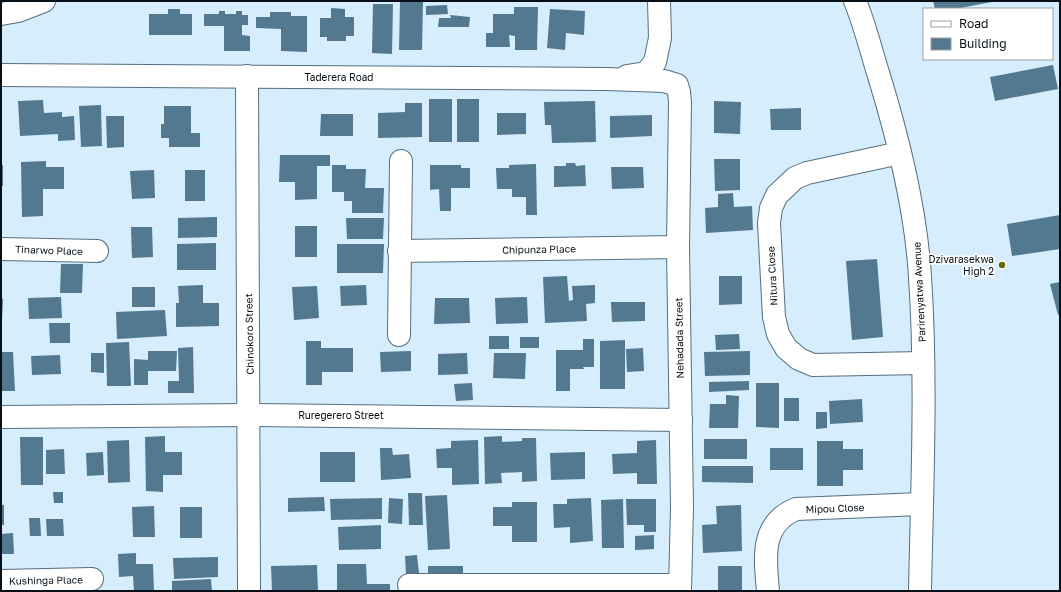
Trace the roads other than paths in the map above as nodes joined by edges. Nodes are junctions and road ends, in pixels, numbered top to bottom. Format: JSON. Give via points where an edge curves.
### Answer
{"nodes":[{"id":1,"x":44,"y":1,"type":"edge"},
{"id":2,"x":660,"y":1,"type":"edge"},
{"id":3,"x":855,"y":1,"type":"edge"},
{"id":4,"x":1,"y":14,"type":"edge"},
{"id":5,"x":1,"y":75,"type":"edge"},
{"id":6,"x":247,"y":76,"type":"junction"},
{"id":7,"x":606,"y":79,"type":"junction"},
{"id":8,"x":677,"y":86,"type":"joint"},
{"id":9,"x":900,"y":153,"type":"junction"},
{"id":10,"x":401,"y":161,"type":"dead end"},
{"id":11,"x":678,"y":246,"type":"junction"},
{"id":12,"x":1,"y":248,"type":"edge"},
{"id":13,"x":97,"y":251,"type":"dead end"},
{"id":14,"x":399,"y":251,"type":"junction"},
{"id":15,"x":399,"y":335,"type":"dead end"},
{"id":16,"x":922,"y":363,"type":"junction"},
{"id":17,"x":249,"y":415,"type":"junction"},
{"id":18,"x":1,"y":417,"type":"edge"},
{"id":19,"x":681,"y":420,"type":"junction"},
{"id":20,"x":921,"y":504,"type":"junction"},
{"id":21,"x":92,"y":579,"type":"dead end"},
{"id":22,"x":1,"y":581,"type":"edge"},
{"id":23,"x":409,"y":584,"type":"dead end"},
{"id":24,"x":680,"y":588,"type":"edge"},
{"id":25,"x":249,"y":591,"type":"edge"},
{"id":26,"x":768,"y":591,"type":"edge"},
{"id":27,"x":920,"y":591,"type":"edge"}],
"edges":[{"from":1,"to":4,"type":"street","via":[[18,11]]},
{"from":2,"to":7,"type":"street","via":[[660,38],[655,62],[646,73]]},
{"from":3,"to":9,"type":"street","name":"Parirenyatwa Avenue"},
{"from":5,"to":6,"type":"street","name":"Taderera Road"},
{"from":6,"to":7,"type":"street","name":"Taderera Road"},
{"from":6,"to":17,"type":"street","name":"Chinokoro Street"},
{"from":7,"to":8,"type":"street","name":"Taderera Road","via":[[664,81]]},
{"from":8,"to":11,"type":"street","name":"Nehadada Street","via":[[680,102]]},
{"from":9,"to":16,"type":"street","name":"Parirenyatwa Avenue","via":[[916,236],[920,276]]},
{"from":9,"to":16,"type":"street","name":"Nitura Close","via":[[807,173],[795,178],[777,195],[771,208],[770,223],[774,317],[778,334],[786,348],[799,359],[813,365]]},
{"from":10,"to":14,"type":"street"},
{"from":11,"to":14,"type":"street","name":"Chipunza Place"},
{"from":11,"to":19,"type":"street","name":"Nehadada Street"},
{"from":12,"to":13,"type":"street","name":"Tinarwo Place"},
{"from":14,"to":15,"type":"street"},
{"from":16,"to":20,"type":"street","name":"Parirenyatwa Avenue"},
{"from":17,"to":18,"type":"street","name":"Ruregerero Street"},
{"from":17,"to":19,"type":"street","name":"Ruregerero Street"},
{"from":17,"to":25,"type":"street","name":"Chinokoro Street"},
{"from":19,"to":24,"type":"street","name":"Nehadada Street"},
{"from":20,"to":26,"type":"street","name":"Mipou Close","via":[[796,509],[785,514],[776,521],[768,540]]},
{"from":20,"to":27,"type":"street","name":"Parirenyatwa Avenue"},
{"from":21,"to":22,"type":"street","name":"Kushinga Place"},
{"from":23,"to":24,"type":"street"}]}
